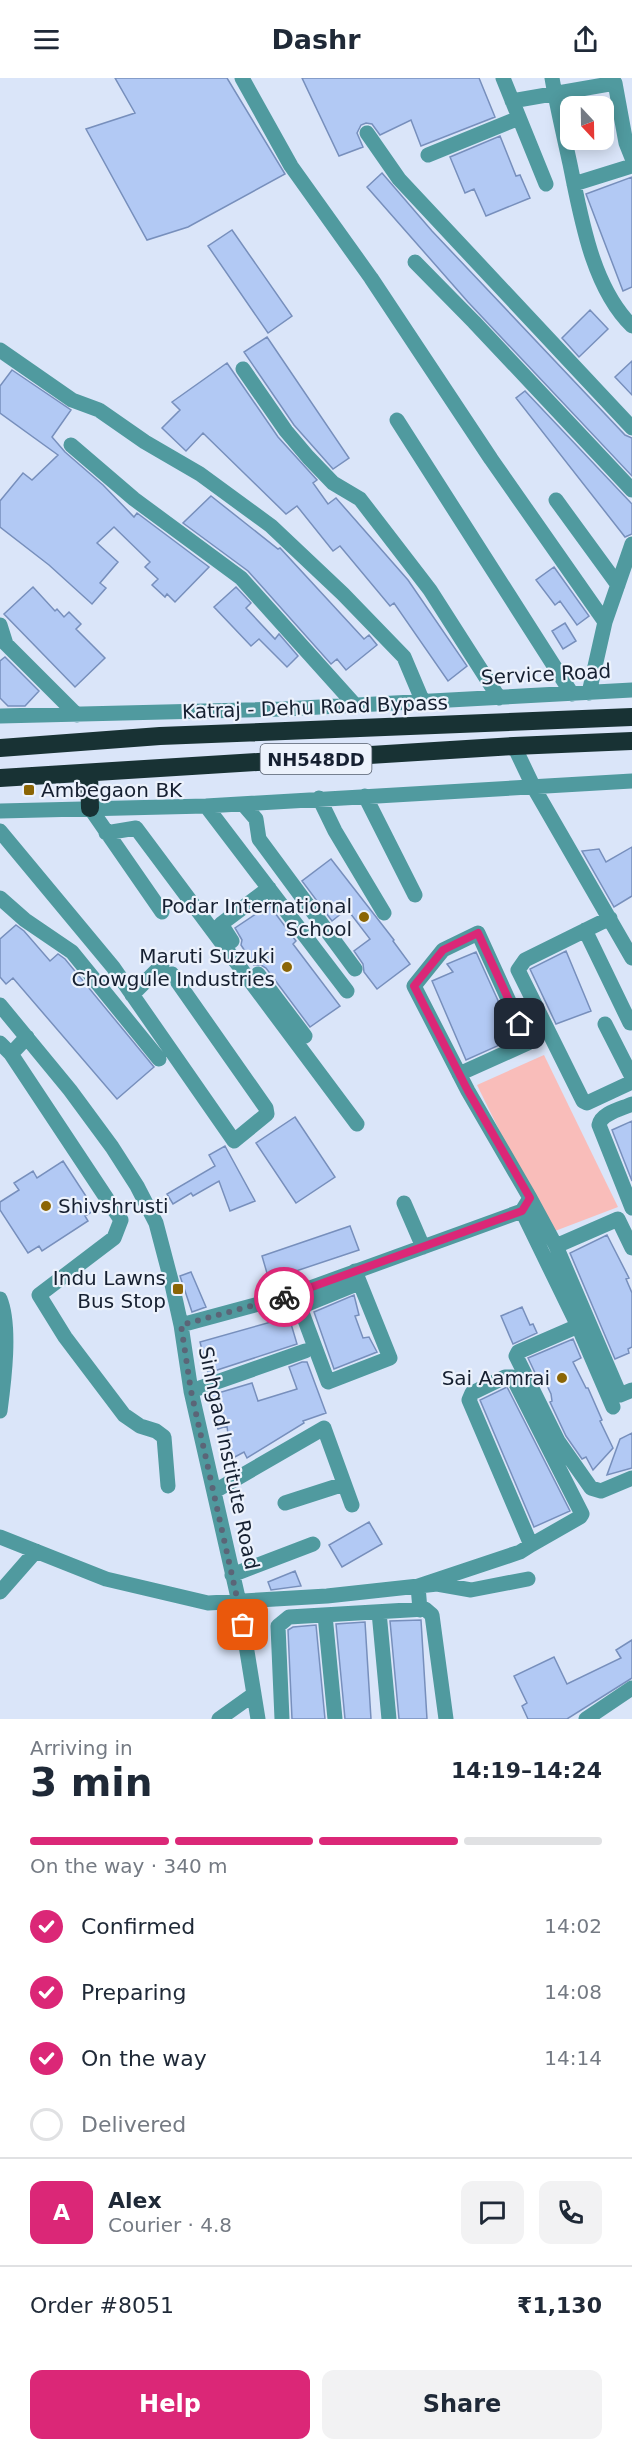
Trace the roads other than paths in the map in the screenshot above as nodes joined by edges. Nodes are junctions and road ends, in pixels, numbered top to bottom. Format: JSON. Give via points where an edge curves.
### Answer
{"nodes":[{"id":1,"x":242,"y":78,"type":"edge"},
{"id":2,"x":503,"y":78,"type":"edge"},
{"id":3,"x":619,"y":80,"type":"edge"},
{"id":4,"x":554,"y":86,"type":"edge"},
{"id":5,"x":625,"y":98,"type":"edge"},
{"id":6,"x":513,"y":101,"type":"junction"},
{"id":7,"x":519,"y":118,"type":"junction"},
{"id":8,"x":367,"y":133,"type":"dead end"},
{"id":9,"x":428,"y":154,"type":"dead end"},
{"id":10,"x":632,"y":158,"type":"edge"},
{"id":11,"x":632,"y":166,"type":"edge"},
{"id":12,"x":546,"y":184,"type":"dead end"},
{"id":13,"x":574,"y":184,"type":"junction"},
{"id":14,"x":415,"y":262,"type":"dead end"},
{"id":15,"x":631,"y":324,"type":"edge"},
{"id":16,"x":0,"y":350,"type":"edge"},
{"id":17,"x":243,"y":369,"type":"dead end"},
{"id":18,"x":397,"y":420,"type":"dead end"},
{"id":19,"x":632,"y":428,"type":"edge"},
{"id":20,"x":71,"y":445,"type":"dead end"},
{"id":21,"x":632,"y":490,"type":"edge"},
{"id":22,"x":556,"y":500,"type":"dead end"},
{"id":23,"x":632,"y":544,"type":"edge"},
{"id":24,"x":618,"y":585,"type":"junction"},
{"id":25,"x":605,"y":622,"type":"junction"},
{"id":26,"x":0,"y":625,"type":"edge"},
{"id":27,"x":632,"y":690,"type":"edge"},
{"id":28,"x":589,"y":693,"type":"junction"},
{"id":29,"x":572,"y":694,"type":"junction"},
{"id":30,"x":500,"y":698,"type":"junction"},
{"id":31,"x":423,"y":702,"type":"junction"},
{"id":32,"x":355,"y":705,"type":"junction"},
{"id":33,"x":0,"y":715,"type":"edge"},
{"id":34,"x":77,"y":715,"type":"junction"},
{"id":35,"x":632,"y":717,"type":"edge"},
{"id":36,"x":632,"y":741,"type":"edge"},
{"id":37,"x":514,"y":746,"type":"junction"},
{"id":38,"x":0,"y":748,"type":"edge"},
{"id":39,"x":89,"y":774,"type":"junction"},
{"id":40,"x":0,"y":778,"type":"edge"},
{"id":41,"x":632,"y":782,"type":"edge"},
{"id":42,"x":534,"y":788,"type":"junction"},
{"id":43,"x":365,"y":796,"type":"junction"},
{"id":44,"x":319,"y":798,"type":"junction"},
{"id":45,"x":243,"y":804,"type":"junction"},
{"id":46,"x":206,"y":806,"type":"junction"},
{"id":47,"x":90,"y":808,"type":"junction"},
{"id":48,"x":0,"y":811,"type":"edge"},
{"id":49,"x":0,"y":831,"type":"edge"},
{"id":50,"x":106,"y":833,"type":"junction"},
{"id":51,"x":269,"y":888,"type":"junction"},
{"id":52,"x":415,"y":895,"type":"dead end"},
{"id":53,"x":0,"y":898,"type":"edge"},
{"id":54,"x":162,"y":912,"type":"dead end"},
{"id":55,"x":384,"y":913,"type":"dead end"},
{"id":56,"x":610,"y":918,"type":"junction"},
{"id":57,"x":585,"y":930,"type":"junction"},
{"id":58,"x":632,"y":958,"type":"edge"},
{"id":59,"x":355,"y":969,"type":"dead end"},
{"id":60,"x":347,"y":992,"type":"dead end"},
{"id":61,"x":132,"y":995,"type":"junction"},
{"id":62,"x":0,"y":1005,"type":"edge"},
{"id":63,"x":630,"y":1023,"type":"dead end"},
{"id":64,"x":606,"y":1024,"type":"dead end"},
{"id":65,"x":305,"y":1036,"type":"dead end"},
{"id":66,"x":27,"y":1037,"type":"junction"},
{"id":67,"x":6,"y":1049,"type":"edge"},
{"id":68,"x":159,"y":1059,"type":"dead end"},
{"id":69,"x":459,"y":1074,"type":"junction"},
{"id":70,"x":632,"y":1077,"type":"edge"},
{"id":71,"x":632,"y":1082,"type":"edge"},
{"id":72,"x":632,"y":1104,"type":"edge"},
{"id":73,"x":357,"y":1124,"type":"dead end"},
{"id":74,"x":404,"y":1203,"type":"dead end"},
{"id":75,"x":526,"y":1204,"type":"junction"},
{"id":76,"x":632,"y":1208,"type":"edge"},
{"id":77,"x":556,"y":1246,"type":"junction"},
{"id":78,"x":423,"y":1247,"type":"junction"},
{"id":79,"x":632,"y":1248,"type":"edge"},
{"id":80,"x":357,"y":1277,"type":"junction"},
{"id":81,"x":0,"y":1299,"type":"edge"},
{"id":82,"x":181,"y":1325,"type":"junction"},
{"id":83,"x":578,"y":1326,"type":"junction"},
{"id":84,"x":305,"y":1351,"type":"dead end"},
{"id":85,"x":2,"y":1371,"type":"edge"},
{"id":86,"x":632,"y":1390,"type":"edge"},
{"id":87,"x":191,"y":1391,"type":"junction"},
{"id":88,"x":1,"y":1401,"type":"edge"},
{"id":89,"x":613,"y":1407,"type":"dead end"},
{"id":90,"x":632,"y":1479,"type":"edge"},
{"id":91,"x":344,"y":1484,"type":"junction"},
{"id":92,"x":168,"y":1486,"type":"dead end"},
{"id":93,"x":215,"y":1491,"type":"junction"},
{"id":94,"x":285,"y":1503,"type":"dead end"},
{"id":95,"x":352,"y":1505,"type":"dead end"},
{"id":96,"x":0,"y":1537,"type":"edge"},
{"id":97,"x":313,"y":1544,"type":"dead end"},
{"id":98,"x":531,"y":1545,"type":"junction"},
{"id":99,"x":36,"y":1551,"type":"junction"},
{"id":100,"x":232,"y":1575,"type":"junction"},
{"id":101,"x":528,"y":1579,"type":"dead end"},
{"id":102,"x":418,"y":1586,"type":"junction"},
{"id":103,"x":0,"y":1592,"type":"edge"},
{"id":104,"x":239,"y":1602,"type":"junction"},
{"id":105,"x":420,"y":1610,"type":"junction"},
{"id":106,"x":379,"y":1612,"type":"junction"},
{"id":107,"x":325,"y":1615,"type":"junction"},
{"id":108,"x":632,"y":1688,"type":"edge"},
{"id":109,"x":254,"y":1694,"type":"junction"},
{"id":110,"x":219,"y":1719,"type":"edge"},
{"id":111,"x":258,"y":1719,"type":"edge"},
{"id":112,"x":282,"y":1719,"type":"edge"},
{"id":113,"x":334,"y":1719,"type":"edge"},
{"id":114,"x":389,"y":1719,"type":"edge"},
{"id":115,"x":446,"y":1719,"type":"edge"},
{"id":116,"x":586,"y":1719,"type":"edge"}],
"edges":[{"from":1,"to":25,"type":"street","via":[[291,166]]},
{"from":2,"to":6,"type":"street"},
{"from":3,"to":4,"type":"street"},
{"from":3,"to":5,"type":"street"},
{"from":4,"to":6,"type":"street"},
{"from":4,"to":13,"type":"street"},
{"from":5,"to":10,"type":"street","via":[[626,144]]},
{"from":6,"to":7,"type":"street"},
{"from":7,"to":9,"type":"street"},
{"from":7,"to":12,"type":"street"},
{"from":8,"to":19,"type":"street","via":[[399,179]]},
{"from":11,"to":13,"type":"street"},
{"from":13,"to":15,"type":"street","via":[[581,220],[604,285],[621,315]]},
{"from":14,"to":21,"type":"street"},
{"from":16,"to":31,"type":"street","via":[[72,400],[99,410],[200,474],[272,526],[404,657]]},
{"from":17,"to":30,"type":"street","via":[[308,457],[333,483],[360,498],[430,590]]},
{"from":18,"to":29,"type":"street"},
{"from":20,"to":32,"type":"street","via":[[134,499],[241,578]]},
{"from":22,"to":24,"type":"street"},
{"from":23,"to":24,"type":"street"},
{"from":24,"to":25,"type":"street"},
{"from":25,"to":28,"type":"street"},
{"from":26,"to":34,"type":"street","via":[[6,644]]},
{"from":27,"to":28,"type":"street","name":"Service Road"},
{"from":28,"to":29,"type":"street","name":"Service Road"},
{"from":29,"to":30,"type":"street","name":"Service Road"},
{"from":30,"to":31,"type":"street","name":"Service Road"},
{"from":31,"to":32,"type":"street","name":"Service Road"},
{"from":32,"to":34,"type":"street","name":"Service Road"},
{"from":33,"to":34,"type":"street"},
{"from":35,"to":38,"type":"highway","name":"Katraj - Dehu Road Bypass","number":"NH548DD","via":[[160,736]]},
{"from":36,"to":37,"type":"highway","number":"NH548DD"},
{"from":37,"to":39,"type":"highway","number":"NH548DD"},
{"from":37,"to":42,"type":"street"},
{"from":39,"to":40,"type":"highway","number":"NH548DD"},
{"from":39,"to":47,"type":"highway"},
{"from":41,"to":42,"type":"street"},
{"from":42,"to":43,"type":"street"},
{"from":42,"to":56,"type":"street"},
{"from":43,"to":44,"type":"street"},
{"from":43,"to":52,"type":"street"},
{"from":44,"to":45,"type":"street"},
{"from":44,"to":55,"type":"street"},
{"from":45,"to":46,"type":"street"},
{"from":45,"to":59,"type":"street","via":[[256,819],[259,839]]},
{"from":46,"to":47,"type":"street"},
{"from":46,"to":51,"type":"street"},
{"from":47,"to":48,"type":"street"},
{"from":47,"to":50,"type":"street"},
{"from":49,"to":61,"type":"street"},
{"from":50,"to":54,"type":"street"},
{"from":50,"to":73,"type":"street","via":[[136,828]]},
{"from":51,"to":60,"type":"street"},
{"from":51,"to":65,"type":"street","via":[[221,924]]},
{"from":53,"to":68,"type":"street","via":[[72,952]]},
{"from":56,"to":57,"type":"street"},
{"from":56,"to":58,"type":"street"},
{"from":57,"to":63,"type":"street"},
{"from":57,"to":71,"type":"street","via":[[525,960],[518,970],[583,1101],[587,1103]]},
{"from":61,"to":61,"type":"street","via":[[234,1141],[267,1114],[167,970]]},
{"from":62,"to":66,"type":"street","name":"Sinhgad Institute Road"},
{"from":64,"to":70,"type":"street"},
{"from":66,"to":67,"type":"street"},
{"from":66,"to":82,"type":"street","name":"Sinhgad Institute Road","via":[[70,1090],[137,1186],[156,1223]]},
{"from":67,"to":92,"type":"street","via":[[121,1220],[114,1238],[39,1295],[65,1337],[124,1415],[164,1437]]},
{"from":69,"to":69,"type":"street","via":[[414,986],[443,950],[478,933],[528,1043]]},
{"from":69,"to":75,"type":"street"},
{"from":72,"to":76,"type":"street","via":[[605,1116],[599,1125]]},
{"from":74,"to":78,"type":"street"},
{"from":75,"to":77,"type":"street"},
{"from":75,"to":78,"type":"street"},
{"from":75,"to":83,"type":"street"},
{"from":77,"to":79,"type":"street","via":[[618,1219]]},
{"from":77,"to":86,"type":"street","via":[[620,1395]]},
{"from":78,"to":80,"type":"street"},
{"from":80,"to":80,"type":"street","via":[[390,1358],[328,1382],[300,1306]]},
{"from":80,"to":82,"type":"street"},
{"from":81,"to":85,"type":"street","via":[[4,1327]]},
{"from":82,"to":87,"type":"street","name":"Sinhgad Institute Road"},
{"from":83,"to":89,"type":"street"},
{"from":83,"to":90,"type":"street","via":[[518,1352],[517,1361],[558,1441],[591,1488],[601,1491]]},
{"from":84,"to":87,"type":"street"},
{"from":85,"to":88,"type":"street"},
{"from":87,"to":93,"type":"street","name":"Sinhgad Institute Road"},
{"from":91,"to":93,"type":"street","via":[[324,1428]]},
{"from":91,"to":94,"type":"street"},
{"from":91,"to":95,"type":"street"},
{"from":93,"to":100,"type":"street","name":"Sinhgad Institute Road"},
{"from":96,"to":99,"type":"street"},
{"from":97,"to":100,"type":"street"},
{"from":98,"to":98,"type":"street","via":[[469,1400],[472,1393],[505,1377],[514,1380],[582,1514]]},
{"from":98,"to":102,"type":"street"},
{"from":99,"to":103,"type":"street"},
{"from":99,"to":104,"type":"street","via":[[106,1579],[208,1603]]},
{"from":100,"to":104,"type":"street","name":"Sinhgad Institute Road"},
{"from":101,"to":102,"type":"street","via":[[471,1590],[437,1584]]},
{"from":102,"to":104,"type":"street"},
{"from":102,"to":105,"type":"street"},
{"from":104,"to":109,"type":"street","name":"Sinhgad Institute Road"},
{"from":105,"to":106,"type":"street"},
{"from":105,"to":115,"type":"street","via":[[432,1615]]},
{"from":106,"to":107,"type":"street"},
{"from":106,"to":114,"type":"street"},
{"from":107,"to":112,"type":"street","via":[[289,1617],[278,1626]]},
{"from":107,"to":113,"type":"street"},
{"from":108,"to":116,"type":"street"},
{"from":109,"to":110,"type":"street"},
{"from":109,"to":111,"type":"street","name":"Sinhgad Institute Road"}]}
